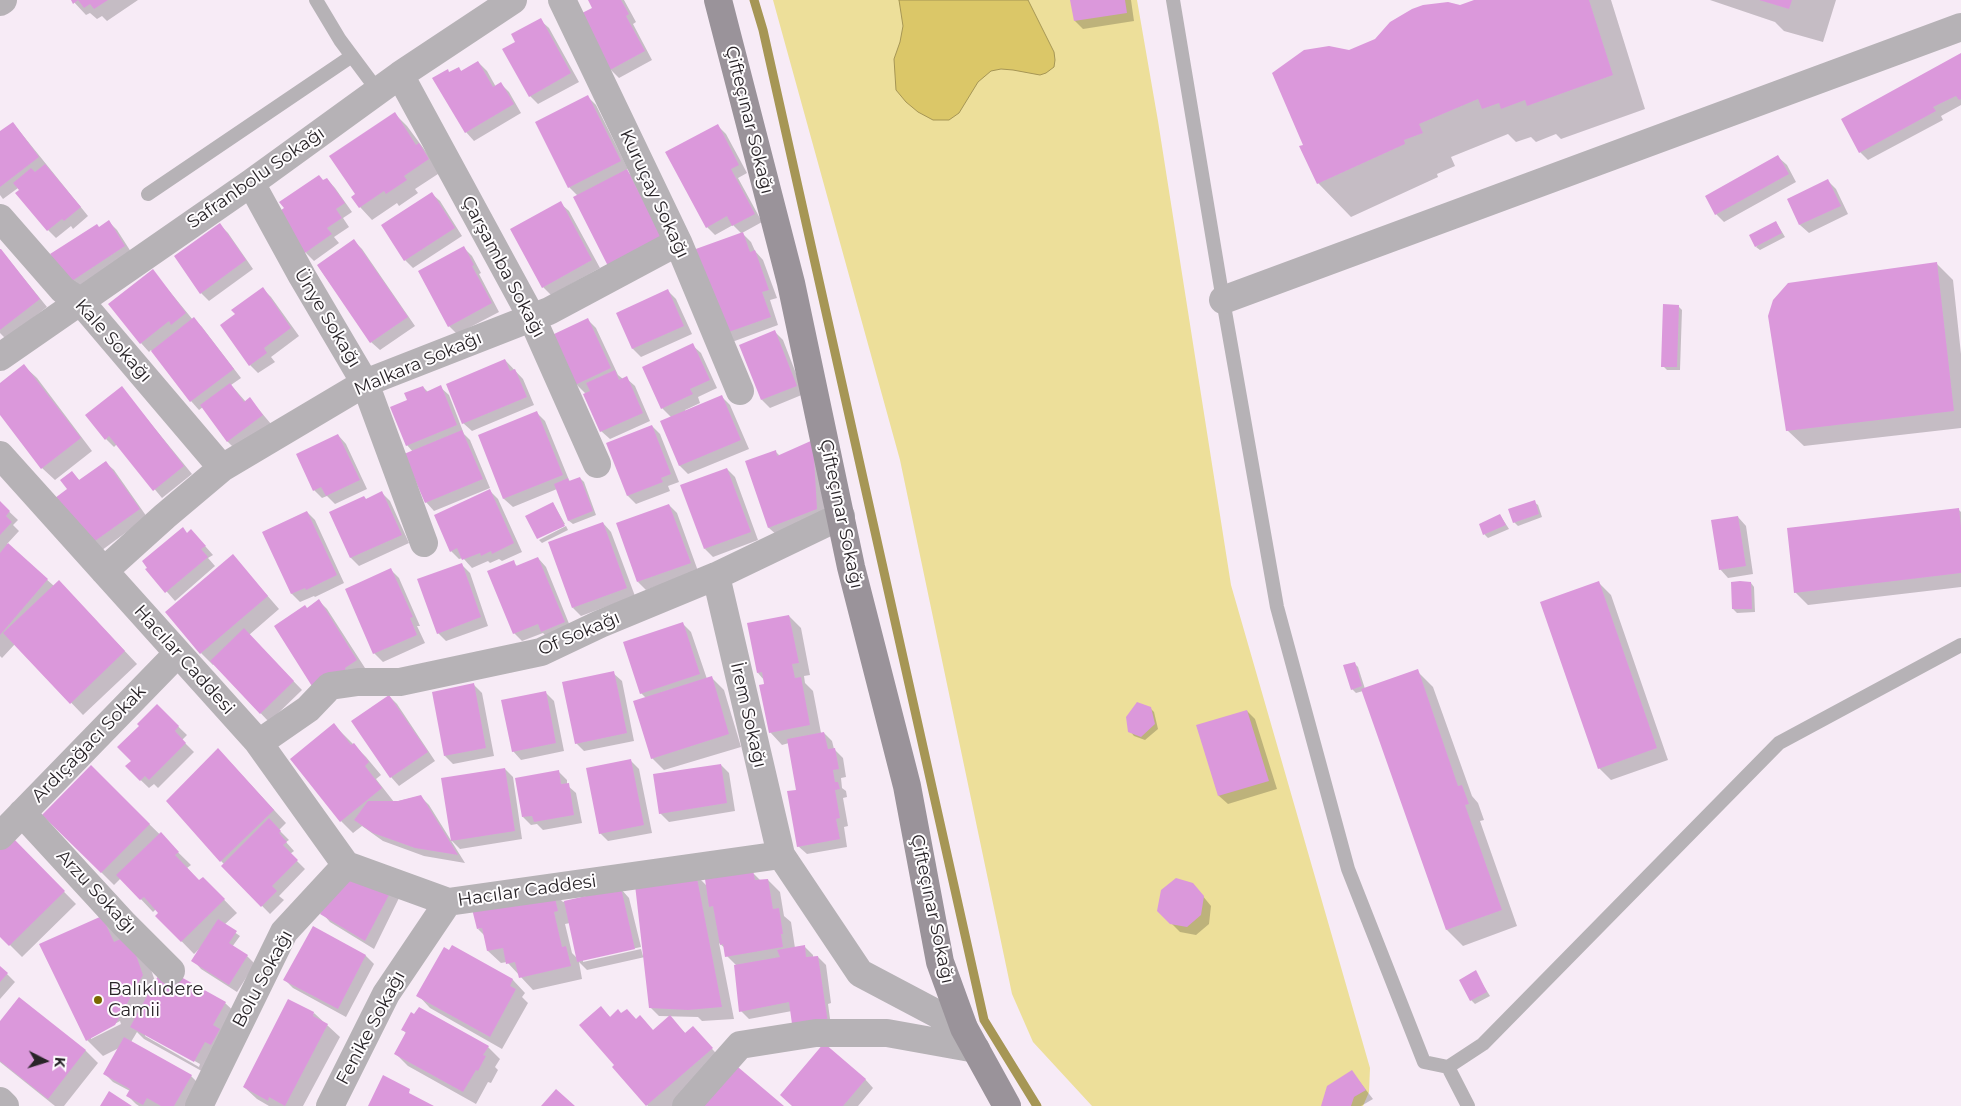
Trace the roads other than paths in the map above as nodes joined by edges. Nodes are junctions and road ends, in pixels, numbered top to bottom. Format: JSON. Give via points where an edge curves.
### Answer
{"nodes":[{"id":1,"x":4,"y":0,"type":"edge"},
{"id":2,"x":316,"y":0,"type":"edge"},
{"id":3,"x":513,"y":0,"type":"edge"},
{"id":4,"x":562,"y":0,"type":"edge"},
{"id":5,"x":718,"y":0,"type":"edge"},
{"id":6,"x":1173,"y":0,"type":"edge"},
{"id":7,"x":0,"y":2,"type":"edge"},
{"id":8,"x":1961,"y":27,"type":"edge"},
{"id":9,"x":352,"y":56,"type":"junction"},
{"id":10,"x":400,"y":75,"type":"junction"},
{"id":11,"x":378,"y":91,"type":"junction"},
{"id":12,"x":251,"y":183,"type":"junction"},
{"id":13,"x":148,"y":194,"type":"dead end"},
{"id":14,"x":0,"y":218,"type":"edge"},
{"id":15,"x":678,"y":242,"type":"junction"},
{"id":16,"x":1222,"y":300,"type":"junction"},
{"id":17,"x":80,"y":301,"type":"junction"},
{"id":18,"x":532,"y":318,"type":"junction"},
{"id":19,"x":0,"y":356,"type":"edge"},
{"id":20,"x":365,"y":383,"type":"junction"},
{"id":21,"x":740,"y":392,"type":"dead end"},
{"id":22,"x":0,"y":455,"type":"edge"},
{"id":23,"x":596,"y":464,"type":"dead end"},
{"id":24,"x":222,"y":468,"type":"junction"},
{"id":25,"x":841,"y":516,"type":"junction"},
{"id":26,"x":424,"y":543,"type":"dead end"},
{"id":27,"x":104,"y":571,"type":"junction"},
{"id":28,"x":716,"y":576,"type":"junction"},
{"id":29,"x":1961,"y":645,"type":"edge"},
{"id":30,"x":178,"y":653,"type":"junction"},
{"id":31,"x":258,"y":742,"type":"junction"},
{"id":32,"x":22,"y":813,"type":"junction"},
{"id":33,"x":0,"y":836,"type":"edge"},
{"id":34,"x":781,"y":855,"type":"junction"},
{"id":35,"x":346,"y":865,"type":"junction"},
{"id":36,"x":448,"y":902,"type":"junction"},
{"id":37,"x":171,"y":971,"type":"dead end"},
{"id":38,"x":970,"y":1039,"type":"junction"},
{"id":39,"x":1448,"y":1066,"type":"junction"},
{"id":40,"x":0,"y":1101,"type":"edge"},
{"id":41,"x":5,"y":1106,"type":"edge"},
{"id":42,"x":199,"y":1106,"type":"edge"},
{"id":43,"x":330,"y":1106,"type":"edge"},
{"id":44,"x":686,"y":1106,"type":"edge"},
{"id":45,"x":1008,"y":1106,"type":"edge"},
{"id":46,"x":1468,"y":1106,"type":"edge"}],
"edges":[{"from":1,"to":7,"type":"street"},
{"from":2,"to":9,"type":"lane"},
{"from":3,"to":10,"type":"street","name":"Safranbolu Sokağı"},
{"from":4,"to":15,"type":"street","name":"Kuruçay Sokağı"},
{"from":5,"to":25,"type":"street","name":"Çifteçınar Sokağı","via":[[791,283]]},
{"from":6,"to":16,"type":"lane"},
{"from":8,"to":16,"type":"street"},
{"from":9,"to":11,"type":"lane"},
{"from":9,"to":13,"type":"lane"},
{"from":10,"to":11,"type":"street","name":"Safranbolu Sokağı"},
{"from":10,"to":18,"type":"street","name":"Çarşamba Sokağı"},
{"from":11,"to":12,"type":"street","name":"Safranbolu Sokağı"},
{"from":12,"to":17,"type":"street","name":"Safranbolu Sokağı"},
{"from":12,"to":20,"type":"street","name":"Ünye Sokağı"},
{"from":14,"to":17,"type":"street","name":"Kale Sokağı","via":[[63,290]]},
{"from":15,"to":18,"type":"street","name":"Malkara Sokağı"},
{"from":15,"to":21,"type":"street","name":"Kuruçay Sokağı"},
{"from":16,"to":39,"type":"lane","via":[[1277,607],[1348,869],[1424,1062]]},
{"from":17,"to":19,"type":"street","name":"Safranbolu Sokağı"},
{"from":17,"to":24,"type":"street","name":"Kale Sokağı"},
{"from":18,"to":20,"type":"street","name":"Malkara Sokağı"},
{"from":18,"to":23,"type":"street","name":"Çarşamba Sokağı"},
{"from":20,"to":24,"type":"street","name":"Malkara Sokağı"},
{"from":20,"to":26,"type":"street","name":"Ünye Sokağı"},
{"from":22,"to":27,"type":"street","name":"Hacılar Caddesi"},
{"from":24,"to":27,"type":"street","name":"Malkara Sokağı"},
{"from":25,"to":28,"type":"street","name":"Of Sokağı"},
{"from":25,"to":38,"type":"street","name":"Çifteçınar Sokağı","via":[[907,786],[940,962]]},
{"from":27,"to":30,"type":"street","name":"Hacılar Caddesi"},
{"from":28,"to":31,"type":"street","name":"Of Sokağı","via":[[542,652],[400,682],[330,686],[308,709]]},
{"from":28,"to":34,"type":"street","name":"İrem Sokağı"},
{"from":29,"to":39,"type":"lane","via":[[1779,744],[1483,1044]]},
{"from":30,"to":31,"type":"street","name":"Hacılar Caddesi"},
{"from":30,"to":32,"type":"street","name":"Ardıçağacı Sokak"},
{"from":31,"to":35,"type":"street","name":"Hacılar Caddesi"},
{"from":32,"to":33,"type":"street","name":"Ardıçağacı Sokak"},
{"from":32,"to":37,"type":"street","name":"Arzu Sokağı"},
{"from":34,"to":36,"type":"street","name":"Hacılar Caddesi"},
{"from":34,"to":38,"type":"street","via":[[860,973]]},
{"from":35,"to":36,"type":"street","name":"Hacılar Caddesi"},
{"from":35,"to":42,"type":"street","name":"Bolu Sokağı","via":[[284,932]]},
{"from":36,"to":43,"type":"street","name":"Fenike Sokağı","via":[[386,994]]},
{"from":38,"to":44,"type":"street","via":[[887,1033],[816,1033],[740,1045]]},
{"from":38,"to":45,"type":"street"},
{"from":39,"to":46,"type":"lane"},
{"from":40,"to":41,"type":"street"}]}
